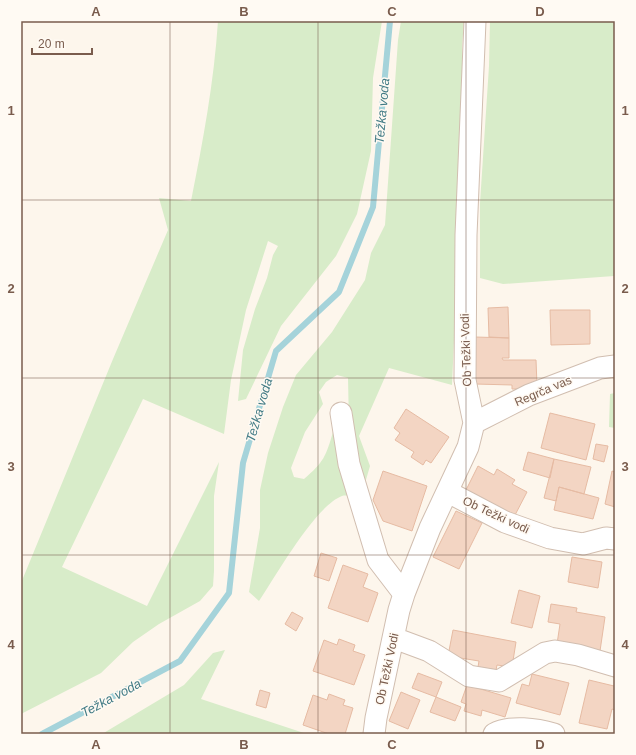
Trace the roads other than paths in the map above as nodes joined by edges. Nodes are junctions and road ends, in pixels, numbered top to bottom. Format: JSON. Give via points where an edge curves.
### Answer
{"nodes":[{"id":1,"x":475,"y":21,"type":"edge"},
{"id":2,"x":615,"y":366,"type":"edge"},
{"id":3,"x":341,"y":413,"type":"dead end"},
{"id":4,"x":474,"y":423,"type":"junction"},
{"id":5,"x":448,"y":492,"type":"junction"},
{"id":6,"x":615,"y":539,"type":"edge"},
{"id":7,"x":404,"y":594,"type":"junction"},
{"id":8,"x":394,"y":638,"type":"junction"},
{"id":9,"x":615,"y":666,"type":"edge"},
{"id":10,"x":374,"y":734,"type":"edge"},
{"id":11,"x":494,"y":734,"type":"edge"},
{"id":12,"x":554,"y":734,"type":"edge"}],
"edges":[{"from":1,"to":4,"type":"street","name":"Ob Težki Vodi","via":[[466,235],[465,372]]},
{"from":2,"to":4,"type":"street","name":"Regrča vas","via":[[600,368],[529,396]]},
{"from":3,"to":7,"type":"street","via":[[349,464],[378,560]]},
{"from":4,"to":5,"type":"street","name":"Ob Težki Vodi","via":[[468,448]]},
{"from":5,"to":6,"type":"street","name":"Ob Težki vodi","via":[[505,522],[550,538],[583,544],[606,538]]},
{"from":5,"to":7,"type":"street","name":"Ob Težki Vodi","via":[[430,528]]},
{"from":7,"to":8,"type":"street","name":"Ob Težki Vodi"},
{"from":8,"to":9,"type":"street","name":"Ob Težki vodi","via":[[429,651],[469,676],[499,681],[545,653],[555,651]]},
{"from":8,"to":10,"type":"street","name":"Ob Težki Vodi"},
{"from":11,"to":12,"type":"street","via":[[501,730],[520,729]]}]}
